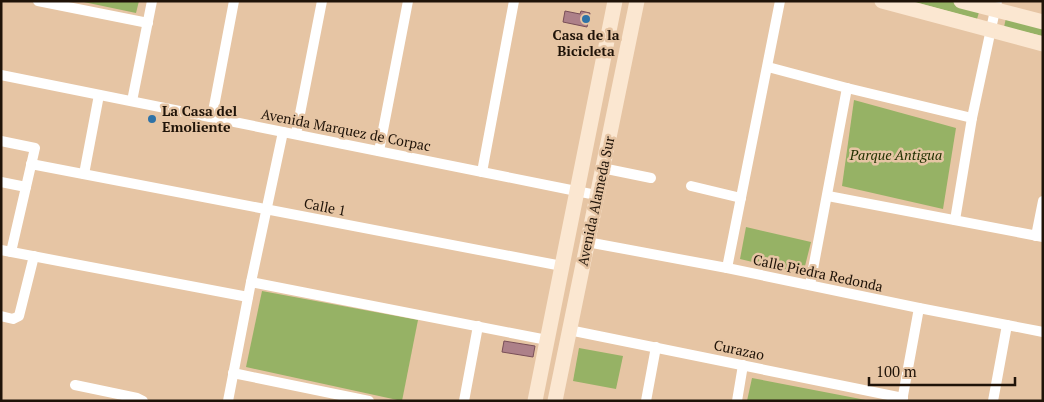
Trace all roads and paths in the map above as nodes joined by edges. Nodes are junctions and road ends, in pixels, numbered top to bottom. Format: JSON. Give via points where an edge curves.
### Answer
{"nodes":[{"id":1,"x":38,"y":1,"type":"edge"},
{"id":2,"x":152,"y":1,"type":"edge"},
{"id":3,"x":234,"y":1,"type":"edge"},
{"id":4,"x":322,"y":1,"type":"edge"},
{"id":5,"x":408,"y":1,"type":"edge"},
{"id":6,"x":514,"y":1,"type":"edge"},
{"id":7,"x":615,"y":1,"type":"edge"},
{"id":8,"x":637,"y":1,"type":"edge"},
{"id":9,"x":780,"y":1,"type":"edge"},
{"id":10,"x":882,"y":1,"type":"edge"},
{"id":11,"x":961,"y":1,"type":"edge"},
{"id":12,"x":996,"y":6,"type":"edge"},
{"id":13,"x":1043,"y":22,"type":"edge"},
{"id":14,"x":148,"y":23,"type":"junction"},
{"id":15,"x":991,"y":29,"type":"junction"},
{"id":16,"x":1043,"y":44,"type":"edge"},
{"id":17,"x":768,"y":67,"type":"junction"},
{"id":18,"x":1,"y":75,"type":"edge"},
{"id":19,"x":847,"y":88,"type":"junction"},
{"id":20,"x":99,"y":95,"type":"junction"},
{"id":21,"x":132,"y":101,"type":"junction"},
{"id":22,"x":212,"y":117,"type":"junction"},
{"id":23,"x":972,"y":118,"type":"junction"},
{"id":24,"x":283,"y":132,"type":"junction"},
{"id":25,"x":296,"y":134,"type":"junction"},
{"id":26,"x":1,"y":141,"type":"edge"},
{"id":27,"x":379,"y":151,"type":"junction"},
{"id":28,"x":31,"y":164,"type":"junction"},
{"id":29,"x":602,"y":168,"type":"junction"},
{"id":30,"x":482,"y":172,"type":"junction"},
{"id":31,"x":84,"y":174,"type":"junction"},
{"id":32,"x":651,"y":178,"type":"dead end"},
{"id":33,"x":1,"y":182,"type":"edge"},
{"id":34,"x":691,"y":186,"type":"dead end"},
{"id":35,"x":26,"y":187,"type":"junction"},
{"id":36,"x":577,"y":191,"type":"junction"},
{"id":37,"x":596,"y":195,"type":"junction"},
{"id":38,"x":828,"y":196,"type":"junction"},
{"id":39,"x":741,"y":198,"type":"junction"},
{"id":40,"x":1043,"y":201,"type":"edge"},
{"id":41,"x":266,"y":210,"type":"junction"},
{"id":42,"x":955,"y":220,"type":"junction"},
{"id":43,"x":1040,"y":236,"type":"edge"},
{"id":44,"x":587,"y":242,"type":"junction"},
{"id":45,"x":6,"y":251,"type":"edge"},
{"id":46,"x":34,"y":256,"type":"junction"},
{"id":47,"x":562,"y":266,"type":"junction"},
{"id":48,"x":727,"y":268,"type":"junction"},
{"id":49,"x":251,"y":282,"type":"junction"},
{"id":50,"x":810,"y":284,"type":"junction"},
{"id":51,"x":248,"y":297,"type":"junction"},
{"id":52,"x":918,"y":308,"type":"junction"},
{"id":53,"x":1,"y":316,"type":"edge"},
{"id":54,"x":1007,"y":325,"type":"junction"},
{"id":55,"x":478,"y":326,"type":"junction"},
{"id":56,"x":569,"y":330,"type":"junction"},
{"id":57,"x":1043,"y":332,"type":"edge"},
{"id":58,"x":547,"y":340,"type":"junction"},
{"id":59,"x":656,"y":347,"type":"junction"},
{"id":60,"x":743,"y":365,"type":"junction"},
{"id":61,"x":233,"y":373,"type":"junction"},
{"id":62,"x":75,"y":386,"type":"dead end"},
{"id":63,"x":902,"y":399,"type":"edge"},
{"id":64,"x":142,"y":401,"type":"edge"},
{"id":65,"x":228,"y":401,"type":"edge"},
{"id":66,"x":369,"y":401,"type":"edge"},
{"id":67,"x":464,"y":401,"type":"edge"},
{"id":68,"x":535,"y":401,"type":"edge"},
{"id":69,"x":555,"y":401,"type":"edge"},
{"id":70,"x":646,"y":401,"type":"edge"},
{"id":71,"x":736,"y":401,"type":"edge"},
{"id":72,"x":993,"y":401,"type":"edge"}],
"edges":[{"from":1,"to":14,"type":"street"},
{"from":2,"to":14,"type":"street"},
{"from":3,"to":22,"type":"street"},
{"from":4,"to":25,"type":"street"},
{"from":5,"to":27,"type":"street"},
{"from":6,"to":30,"type":"street"},
{"from":7,"to":36,"type":"main road","name":"Avenida Alameda Sur"},
{"from":8,"to":29,"type":"main road","name":"Avenida Alameda Sur"},
{"from":9,"to":17,"type":"street"},
{"from":10,"to":15,"type":"main road"},
{"from":11,"to":12,"type":"main road"},
{"from":12,"to":13,"type":"main road"},
{"from":12,"to":15,"type":"street"},
{"from":14,"to":21,"type":"street"},
{"from":15,"to":16,"type":"main road"},
{"from":15,"to":23,"type":"street"},
{"from":17,"to":19,"type":"street"},
{"from":17,"to":39,"type":"street"},
{"from":18,"to":20,"type":"street","name":"Avenida Marquez de Corpac"},
{"from":19,"to":23,"type":"street"},
{"from":19,"to":38,"type":"street"},
{"from":20,"to":21,"type":"street","name":"Avenida Marquez de Corpac"},
{"from":20,"to":31,"type":"street"},
{"from":21,"to":22,"type":"street","name":"Avenida Marquez de Corpac"},
{"from":22,"to":24,"type":"street","name":"Avenida Marquez de Corpac"},
{"from":23,"to":42,"type":"street"},
{"from":24,"to":25,"type":"street","name":"Avenida Marquez de Corpac"},
{"from":24,"to":41,"type":"street"},
{"from":25,"to":27,"type":"street","name":"Avenida Marquez de Corpac"},
{"from":26,"to":28,"type":"street","via":[[35,148]]},
{"from":27,"to":30,"type":"street","name":"Avenida Marquez de Corpac"},
{"from":28,"to":31,"type":"street","name":"Calle 1"},
{"from":28,"to":35,"type":"street"},
{"from":29,"to":32,"type":"street"},
{"from":29,"to":37,"type":"main road","name":"Avenida Alameda Sur"},
{"from":30,"to":36,"type":"street","name":"Avenida Marquez de Corpac"},
{"from":31,"to":41,"type":"street","name":"Calle 1"},
{"from":33,"to":35,"type":"street"},
{"from":34,"to":39,"type":"street"},
{"from":35,"to":45,"type":"street"},
{"from":36,"to":37,"type":"street","name":"Avenida Marquez de Corpac"},
{"from":36,"to":47,"type":"main road","name":"Avenida Alameda Sur"},
{"from":37,"to":44,"type":"main road","name":"Avenida Alameda Sur"},
{"from":38,"to":42,"type":"street"},
{"from":38,"to":50,"type":"street"},
{"from":39,"to":48,"type":"street"},
{"from":40,"to":43,"type":"street"},
{"from":41,"to":47,"type":"street","name":"Calle 1"},
{"from":41,"to":49,"type":"street"},
{"from":42,"to":43,"type":"street"},
{"from":44,"to":48,"type":"street","name":"Calle Piedra Redonda"},
{"from":44,"to":56,"type":"main road","name":"Avenida Alameda Sur"},
{"from":45,"to":46,"type":"street"},
{"from":46,"to":51,"type":"street"},
{"from":46,"to":53,"type":"street","via":[[18,316],[14,319]]},
{"from":47,"to":58,"type":"main road","name":"Avenida Alameda Sur"},
{"from":48,"to":50,"type":"street","name":"Calle Piedra Redonda"},
{"from":49,"to":51,"type":"street"},
{"from":49,"to":55,"type":"street"},
{"from":50,"to":52,"type":"street","name":"Calle Piedra Redonda"},
{"from":51,"to":61,"type":"street"},
{"from":52,"to":54,"type":"street","name":"Calle Piedra Redonda"},
{"from":52,"to":63,"type":"street"},
{"from":54,"to":57,"type":"street","name":"Calle Piedra Redonda"},
{"from":54,"to":72,"type":"street"},
{"from":55,"to":58,"type":"street"},
{"from":55,"to":67,"type":"street"},
{"from":56,"to":59,"type":"street","name":"Curazao"},
{"from":56,"to":69,"type":"main road","name":"Avenida Alameda Sur"},
{"from":58,"to":68,"type":"main road","name":"Avenida Alameda Sur"},
{"from":59,"to":60,"type":"street","name":"Curazao"},
{"from":59,"to":70,"type":"street"},
{"from":60,"to":63,"type":"street","name":"Curazao"},
{"from":60,"to":71,"type":"street"},
{"from":61,"to":65,"type":"street"},
{"from":61,"to":66,"type":"street"},
{"from":62,"to":64,"type":"street"}]}
